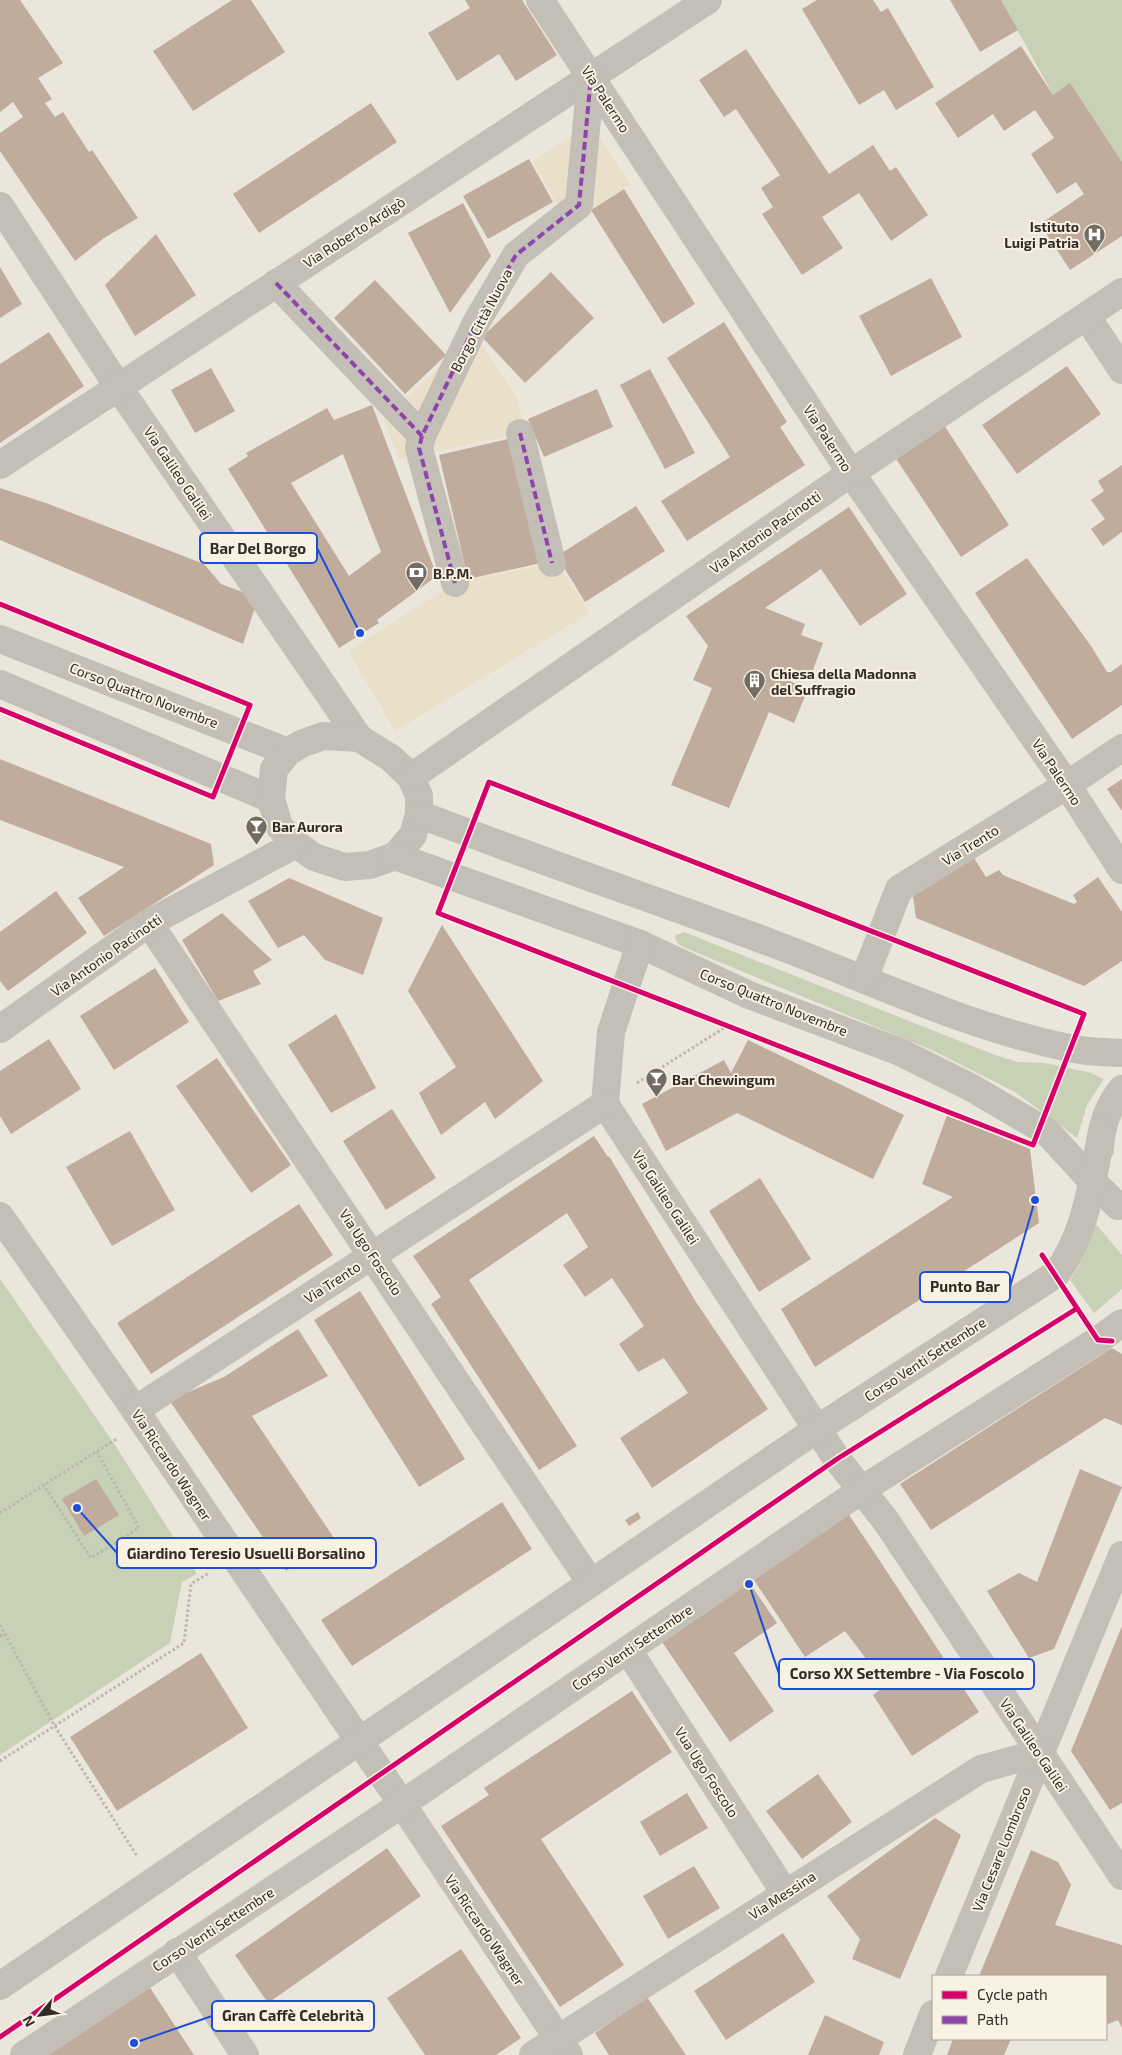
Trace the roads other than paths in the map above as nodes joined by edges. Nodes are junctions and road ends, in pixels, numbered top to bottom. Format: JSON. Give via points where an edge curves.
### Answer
{"nodes":[{"id":1,"x":540,"y":0,"type":"edge"},
{"id":2,"x":708,"y":0,"type":"edge"},
{"id":3,"x":591,"y":76,"type":"junction"},
{"id":4,"x":0,"y":206,"type":"edge"},
{"id":5,"x":276,"y":283,"type":"junction"},
{"id":6,"x":1122,"y":292,"type":"edge"},
{"id":7,"x":1087,"y":317,"type":"junction"},
{"id":8,"x":1122,"y":370,"type":"edge"},
{"id":9,"x":119,"y":388,"type":"junction"},
{"id":10,"x":520,"y":433,"type":"dead end"},
{"id":11,"x":422,"y":436,"type":"junction"},
{"id":12,"x":0,"y":465,"type":"edge"},
{"id":13,"x":851,"y":473,"type":"junction"},
{"id":14,"x":552,"y":563,"type":"dead end"},
{"id":15,"x":455,"y":584,"type":"dead end"},
{"id":16,"x":0,"y":639,"type":"edge"},
{"id":17,"x":0,"y":684,"type":"edge"},
{"id":18,"x":359,"y":738,"type":"junction"},
{"id":19,"x":1122,"y":748,"type":"edge"},
{"id":20,"x":288,"y":752,"type":"junction"},
{"id":21,"x":411,"y":777,"type":"junction"},
{"id":22,"x":1066,"y":785,"type":"junction"},
{"id":23,"x":271,"y":799,"type":"junction"},
{"id":24,"x":420,"y":814,"type":"junction"},
{"id":25,"x":296,"y":844,"type":"junction"},
{"id":26,"x":395,"y":856,"type":"junction"},
{"id":27,"x":1122,"y":870,"type":"edge"},
{"id":28,"x":149,"y":922,"type":"junction"},
{"id":29,"x":640,"y":944,"type":"junction"},
{"id":30,"x":864,"y":979,"type":"junction"},
{"id":31,"x":0,"y":1029,"type":"edge"},
{"id":32,"x":1122,"y":1046,"type":"edge"},
{"id":33,"x":1071,"y":1049,"type":"junction"},
{"id":34,"x":1122,"y":1053,"type":"edge"},
{"id":35,"x":1122,"y":1089,"type":"edge"},
{"id":36,"x":605,"y":1104,"type":"junction"},
{"id":37,"x":1102,"y":1131,"type":"junction"},
{"id":38,"x":1092,"y":1181,"type":"junction"},
{"id":39,"x":1120,"y":1208,"type":"edge"},
{"id":40,"x":0,"y":1216,"type":"edge"},
{"id":41,"x":373,"y":1256,"type":"junction"},
{"id":42,"x":1118,"y":1330,"type":"edge"},
{"id":43,"x":138,"y":1416,"type":"junction"},
{"id":44,"x":817,"y":1429,"type":"junction"},
{"id":45,"x":863,"y":1489,"type":"junction"},
{"id":46,"x":1122,"y":1555,"type":"edge"},
{"id":47,"x":591,"y":1583,"type":"junction"},
{"id":48,"x":628,"y":1650,"type":"junction"},
{"id":49,"x":358,"y":1741,"type":"junction"},
{"id":50,"x":1039,"y":1753,"type":"junction"},
{"id":51,"x":402,"y":1804,"type":"junction"},
{"id":52,"x":1122,"y":1876,"type":"edge"},
{"id":53,"x":785,"y":1893,"type":"junction"},
{"id":54,"x":177,"y":1952,"type":"junction"},
{"id":55,"x":949,"y":1975,"type":"edge"},
{"id":56,"x":0,"y":1986,"type":"edge"},
{"id":57,"x":932,"y":2017,"type":"edge"},
{"id":58,"x":563,"y":2047,"type":"edge"},
{"id":59,"x":24,"y":2055,"type":"edge"},
{"id":60,"x":245,"y":2055,"type":"edge"},
{"id":61,"x":533,"y":2055,"type":"edge"},
{"id":62,"x":917,"y":2055,"type":"edge"}],
"edges":[{"from":1,"to":3,"type":"street","name":"Via Palermo"},
{"from":2,"to":3,"type":"street","name":"Via Roberto Ardigò"},
{"from":3,"to":5,"type":"street","name":"Via Roberto Ardigò"},
{"from":3,"to":11,"type":"street","name":"Borgo Città Nuova","via":[[579,205],[516,255],[477,321]]},
{"from":3,"to":13,"type":"street","name":"Via Palermo"},
{"from":4,"to":9,"type":"street","name":"Via Galileo Galilei"},
{"from":5,"to":9,"type":"street","name":"Via Roberto Ardigò"},
{"from":5,"to":11,"type":"street"},
{"from":6,"to":7,"type":"street","name":"Via Antonio Pacinotti"},
{"from":7,"to":8,"type":"street"},
{"from":7,"to":13,"type":"street","name":"Via Antonio Pacinotti"},
{"from":9,"to":12,"type":"street","name":"Via Roberto Ardigò"},
{"from":9,"to":18,"type":"street","name":"Via Galileo Galilei"},
{"from":10,"to":14,"type":"street"},
{"from":11,"to":15,"type":"street","name":"Borgo Città Nuova","via":[[418,448]]},
{"from":13,"to":21,"type":"street","name":"Via Antonio Pacinotti"},
{"from":13,"to":22,"type":"street","name":"Via Palermo"},
{"from":16,"to":20,"type":"street","name":"Corso Quattro Novembre"},
{"from":17,"to":23,"type":"street"},
{"from":18,"to":20,"type":"street","via":[[323,736]]},
{"from":18,"to":21,"type":"street","via":[[391,758]]},
{"from":19,"to":22,"type":"street","name":"Via Trento"},
{"from":20,"to":23,"type":"street","via":[[274,769]]},
{"from":21,"to":24,"type":"street","via":[[419,796]]},
{"from":22,"to":27,"type":"street","name":"Via Palermo"},
{"from":22,"to":30,"type":"street","name":"Via Trento","via":[[899,889]]},
{"from":23,"to":25,"type":"street","via":[[279,826]]},
{"from":24,"to":26,"type":"street","via":[[413,835]]},
{"from":24,"to":30,"type":"street"},
{"from":25,"to":26,"type":"street","via":[[314,857],[345,867],[370,865]]},
{"from":25,"to":28,"type":"street","name":"Via Antonio Pacinotti"},
{"from":26,"to":29,"type":"street","name":"Corso Quattro Novembre"},
{"from":28,"to":31,"type":"street","name":"Via Antonio Pacinotti"},
{"from":28,"to":41,"type":"street","name":"Via Ugo Foscolo"},
{"from":29,"to":36,"type":"street","via":[[611,1032]]},
{"from":29,"to":38,"type":"street","name":"Corso Quattro Novembre","via":[[750,995],[900,1052],[972,1088],[1047,1132]]},
{"from":30,"to":33,"type":"street","via":[[932,1008]]},
{"from":32,"to":33,"type":"street"},
{"from":33,"to":34,"type":"street"},
{"from":35,"to":37,"type":"street","via":[[1110,1107]]},
{"from":36,"to":41,"type":"street","name":"Via Trento"},
{"from":36,"to":44,"type":"street","name":"Via Galileo Galilei"},
{"from":37,"to":38,"type":"street","name":"Corso Venti Settembre"},
{"from":37,"to":39,"type":"street","via":[[1103,1173]]},
{"from":38,"to":39,"type":"street","name":"Corso Quattro Novembre"},
{"from":38,"to":44,"type":"street","name":"Corso Venti Settembre","via":[[1078,1237],[1056,1274]]},
{"from":40,"to":43,"type":"street","name":"Via Riccardo Wagner"},
{"from":41,"to":43,"type":"street","name":"Via Trento"},
{"from":41,"to":47,"type":"street","name":"Via Ugo Foscolo"},
{"from":42,"to":45,"type":"street","name":"Corso Venti Settembre"},
{"from":43,"to":49,"type":"street","name":"Via Riccardo Wagner"},
{"from":44,"to":45,"type":"street"},
{"from":44,"to":47,"type":"street","name":"Corso Venti Settembre"},
{"from":45,"to":48,"type":"street","name":"Corso Venti Settembre"},
{"from":45,"to":50,"type":"street","name":"Via Galileo Galilei"},
{"from":46,"to":50,"type":"street","name":"Via Cesare Lombroso"},
{"from":47,"to":49,"type":"street","name":"Corso Venti Settembre"},
{"from":48,"to":51,"type":"street","name":"Corso Venti Settembre"},
{"from":48,"to":53,"type":"street","name":"Vua Ugo Foscolo"},
{"from":49,"to":51,"type":"street"},
{"from":49,"to":56,"type":"street","name":"Corso Venti Settembre"},
{"from":50,"to":52,"type":"street","name":"Via Galileo Galilei"},
{"from":50,"to":53,"type":"street","name":"Via Messina","via":[[981,1769]]},
{"from":50,"to":55,"type":"street","name":"Via Cesare Lombroso"},
{"from":51,"to":54,"type":"street","name":"Corso Venti Settembre"},
{"from":51,"to":58,"type":"street","name":"Via Riccardo Wagner"},
{"from":53,"to":58,"type":"street","name":"Via Messina"},
{"from":54,"to":59,"type":"street","name":"Corso Venti Settembre"},
{"from":54,"to":60,"type":"street"},
{"from":57,"to":62,"type":"street"},
{"from":58,"to":61,"type":"street","name":"Via Messina"}]}
